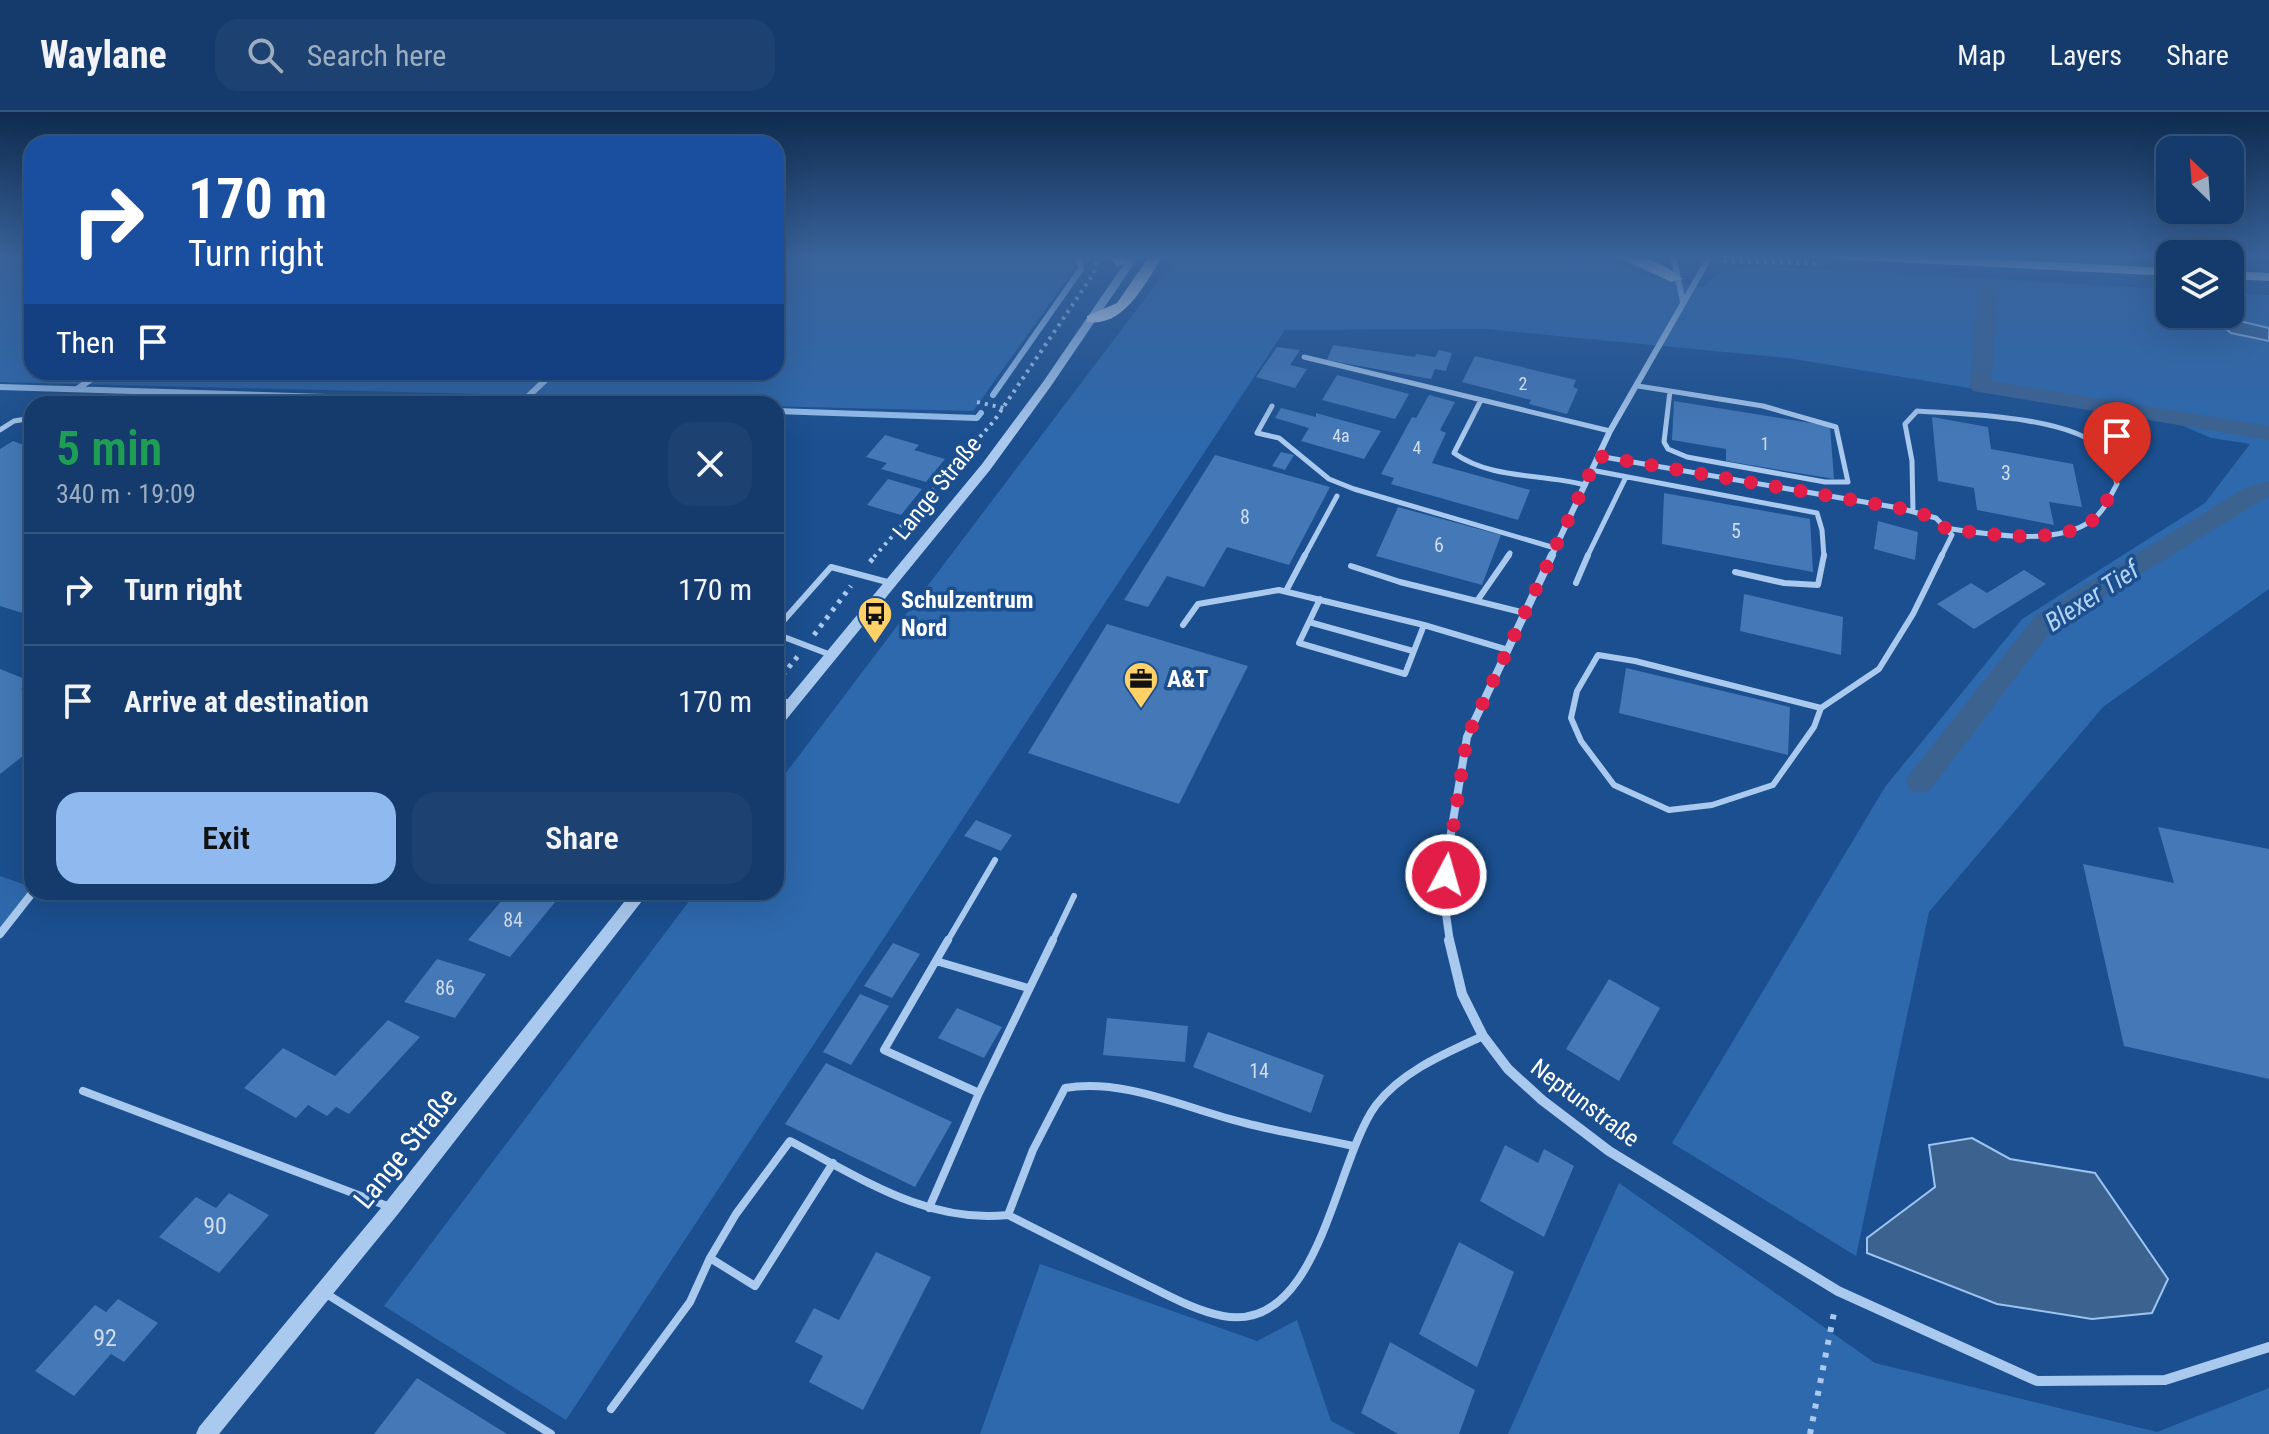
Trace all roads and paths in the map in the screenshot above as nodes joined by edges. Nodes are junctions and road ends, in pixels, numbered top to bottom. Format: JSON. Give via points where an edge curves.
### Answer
{"nodes":[{"id":1,"x":1064,"y":317,"type":"edge"},
{"id":2,"x":1097,"y":317,"type":"edge"},
{"id":3,"x":1675,"y":317,"type":"edge"},
{"id":4,"x":1092,"y":319,"type":"joint"},
{"id":5,"x":1304,"y":357,"type":"dead end"},
{"id":6,"x":1638,"y":386,"type":"junction"},
{"id":7,"x":1670,"y":391,"type":"junction"},
{"id":8,"x":1481,"y":400,"type":"junction"},
{"id":9,"x":977,"y":402,"type":"dead end"},
{"id":10,"x":1272,"y":406,"type":"dead end"},
{"id":11,"x":1002,"y":408,"type":"junction"},
{"id":12,"x":24,"y":419,"type":"edge"},
{"id":13,"x":0,"y":430,"type":"edge"},
{"id":14,"x":1610,"y":431,"type":"junction"},
{"id":15,"x":1598,"y":456,"type":"junction"},
{"id":16,"x":1591,"y":470,"type":"junction"},
{"id":17,"x":1626,"y":477,"type":"junction"},
{"id":18,"x":1585,"y":485,"type":"junction"},
{"id":19,"x":1337,"y":496,"type":"dead end"},
{"id":20,"x":1913,"y":512,"type":"junction"},
{"id":21,"x":1945,"y":528,"type":"junction"},
{"id":22,"x":1555,"y":548,"type":"junction"},
{"id":23,"x":1510,"y":553,"type":"dead end"},
{"id":24,"x":1351,"y":566,"type":"dead end"},
{"id":25,"x":1735,"y":572,"type":"dead end"},
{"id":26,"x":861,"y":573,"type":"junction"},
{"id":27,"x":891,"y":583,"type":"junction"},
{"id":28,"x":1576,"y":583,"type":"dead end"},
{"id":29,"x":1286,"y":591,"type":"junction"},
{"id":30,"x":1320,"y":599,"type":"junction"},
{"id":31,"x":1477,"y":601,"type":"junction"},
{"id":32,"x":1525,"y":613,"type":"junction"},
{"id":33,"x":784,"y":622,"type":"edge"},
{"id":34,"x":1309,"y":622,"type":"junction"},
{"id":35,"x":1183,"y":625,"type":"dead end"},
{"id":36,"x":1424,"y":625,"type":"junction"},
{"id":37,"x":784,"y":635,"type":"edge"},
{"id":38,"x":806,"y":646,"type":"junction"},
{"id":39,"x":1508,"y":650,"type":"junction"},
{"id":40,"x":1413,"y":651,"type":"junction"},
{"id":41,"x":831,"y":655,"type":"junction"},
{"id":42,"x":784,"y":673,"type":"edge"},
{"id":43,"x":784,"y":701,"type":"edge"},
{"id":44,"x":1821,"y":708,"type":"junction"},
{"id":45,"x":995,"y":860,"type":"dead end"},
{"id":46,"x":1074,"y":896,"type":"dead end"},
{"id":47,"x":27,"y":900,"type":"edge"},
{"id":48,"x":635,"y":900,"type":"edge"},
{"id":49,"x":0,"y":934,"type":"edge"},
{"id":50,"x":936,"y":961,"type":"junction"},
{"id":51,"x":1028,"y":988,"type":"junction"},
{"id":52,"x":1483,"y":1036,"type":"junction"},
{"id":53,"x":83,"y":1091,"type":"dead end"},
{"id":54,"x":979,"y":1093,"type":"junction"},
{"id":55,"x":1353,"y":1146,"type":"junction"},
{"id":56,"x":833,"y":1163,"type":"junction"},
{"id":57,"x":392,"y":1208,"type":"junction"},
{"id":58,"x":929,"y":1208,"type":"junction"},
{"id":59,"x":1008,"y":1215,"type":"junction"},
{"id":60,"x":710,"y":1258,"type":"junction"},
{"id":61,"x":1838,"y":1291,"type":"junction"},
{"id":62,"x":322,"y":1292,"type":"junction"},
{"id":63,"x":2269,"y":1347,"type":"edge"},
{"id":64,"x":611,"y":1409,"type":"dead end"},
{"id":65,"x":206,"y":1434,"type":"edge"},
{"id":66,"x":551,"y":1434,"type":"edge"},
{"id":67,"x":1810,"y":1434,"type":"edge"}],
"edges":[{"from":1,"to":11,"type":"path"},
{"from":2,"to":4,"type":"main road"},
{"from":3,"to":6,"type":"street","name":"Neptunstraße"},
{"from":4,"to":27,"type":"street","name":"Lange Straße","via":[[986,467]]},
{"from":5,"to":8,"type":"lane"},
{"from":6,"to":7,"type":"lane"},
{"from":6,"to":14,"type":"street","name":"Neptunstraße"},
{"from":7,"to":7,"type":"lane","via":[[1814,418],[1836,427],[1848,482],[1687,457],[1668,449],[1664,442]]},
{"from":8,"to":14,"type":"lane"},
{"from":8,"to":18,"type":"lane","via":[[1454,453],[1462,460],[1498,472]]},
{"from":9,"to":11,"type":"path"},
{"from":10,"to":22,"type":"lane","via":[[1257,433],[1279,438],[1329,479]]},
{"from":11,"to":26,"type":"path"},
{"from":12,"to":13,"type":"lane"},
{"from":14,"to":15,"type":"street","name":"Neptunstraße"},
{"from":15,"to":16,"type":"street","name":"Neptunstraße"},
{"from":15,"to":20,"type":"lane"},
{"from":16,"to":17,"type":"lane"},
{"from":16,"to":18,"type":"street","name":"Neptunstraße"},
{"from":17,"to":25,"type":"lane","via":[[1817,513],[1823,527],[1818,585]]},
{"from":17,"to":28,"type":"lane"},
{"from":18,"to":22,"type":"street","name":"Neptunstraße"},
{"from":19,"to":29,"type":"lane"},
{"from":20,"to":21,"type":"lane","via":[[1936,518]]},
{"from":20,"to":21,"type":"lane","via":[[1905,424],[1917,411],[2033,423],[2084,435],[2106,452],[2117,484],[2093,520],[2071,530],[2027,537]]},
{"from":21,"to":44,"type":"lane","via":[[1952,535],[1879,669]]},
{"from":22,"to":32,"type":"street","name":"Neptunstraße"},
{"from":23,"to":31,"type":"lane"},
{"from":24,"to":31,"type":"lane"},
{"from":26,"to":27,"type":"lane"},
{"from":26,"to":33,"type":"lane","via":[[831,567]]},
{"from":26,"to":38,"type":"path"},
{"from":27,"to":41,"type":"street","name":"Lange Straße"},
{"from":29,"to":30,"type":"lane"},
{"from":29,"to":35,"type":"lane","via":[[1198,604]]},
{"from":30,"to":34,"type":"lane"},
{"from":30,"to":36,"type":"lane"},
{"from":31,"to":32,"type":"lane"},
{"from":32,"to":39,"type":"street","name":"Neptunstraße"},
{"from":34,"to":40,"type":"lane"},
{"from":34,"to":40,"type":"lane","via":[[1299,643],[1405,674]]},
{"from":36,"to":39,"type":"lane"},
{"from":36,"to":40,"type":"lane"},
{"from":37,"to":38,"type":"lane"},
{"from":38,"to":41,"type":"lane"},
{"from":38,"to":42,"type":"path"},
{"from":39,"to":52,"type":"street","name":"Neptunstraße","via":[[1467,737],[1444,900],[1462,994]]},
{"from":41,"to":43,"type":"street","name":"Lange Straße"},
{"from":44,"to":44,"type":"lane","via":[[1598,655],[1577,691],[1571,718],[1581,741],[1614,785],[1669,810],[1712,805],[1773,785],[1814,727]]},
{"from":45,"to":50,"type":"lane"},
{"from":46,"to":51,"type":"lane"},
{"from":47,"to":49,"type":"street"},
{"from":48,"to":57,"type":"street","name":"Lange Straße"},
{"from":50,"to":51,"type":"lane"},
{"from":50,"to":54,"type":"lane","via":[[884,1050]]},
{"from":51,"to":54,"type":"lane"},
{"from":52,"to":55,"type":"lane","via":[[1409,1074],[1376,1105]]},
{"from":52,"to":61,"type":"street","name":"Neptunstraße","via":[[1520,1079],[1609,1151]]},
{"from":53,"to":57,"type":"lane"},
{"from":54,"to":58,"type":"lane"},
{"from":55,"to":59,"type":"lane","via":[[1078,1083],[1065,1088],[1037,1139]]},
{"from":55,"to":59,"type":"lane","via":[[1307,1269],[1290,1294],[1263,1313],[1231,1317],[1194,1308]]},
{"from":56,"to":58,"type":"lane"},
{"from":56,"to":60,"type":"lane","via":[[790,1141]]},
{"from":56,"to":60,"type":"lane","via":[[755,1286]]},
{"from":57,"to":62,"type":"street","name":"Lange Straße"},
{"from":58,"to":59,"type":"lane","via":[[980,1218]]},
{"from":60,"to":64,"type":"lane","via":[[690,1302]]},
{"from":61,"to":63,"type":"street","name":"Neptunstraße","via":[[2037,1381],[2165,1380]]},
{"from":61,"to":67,"type":"path"},
{"from":62,"to":65,"type":"street","name":"Lange Straße"},
{"from":62,"to":66,"type":"lane"}]}
